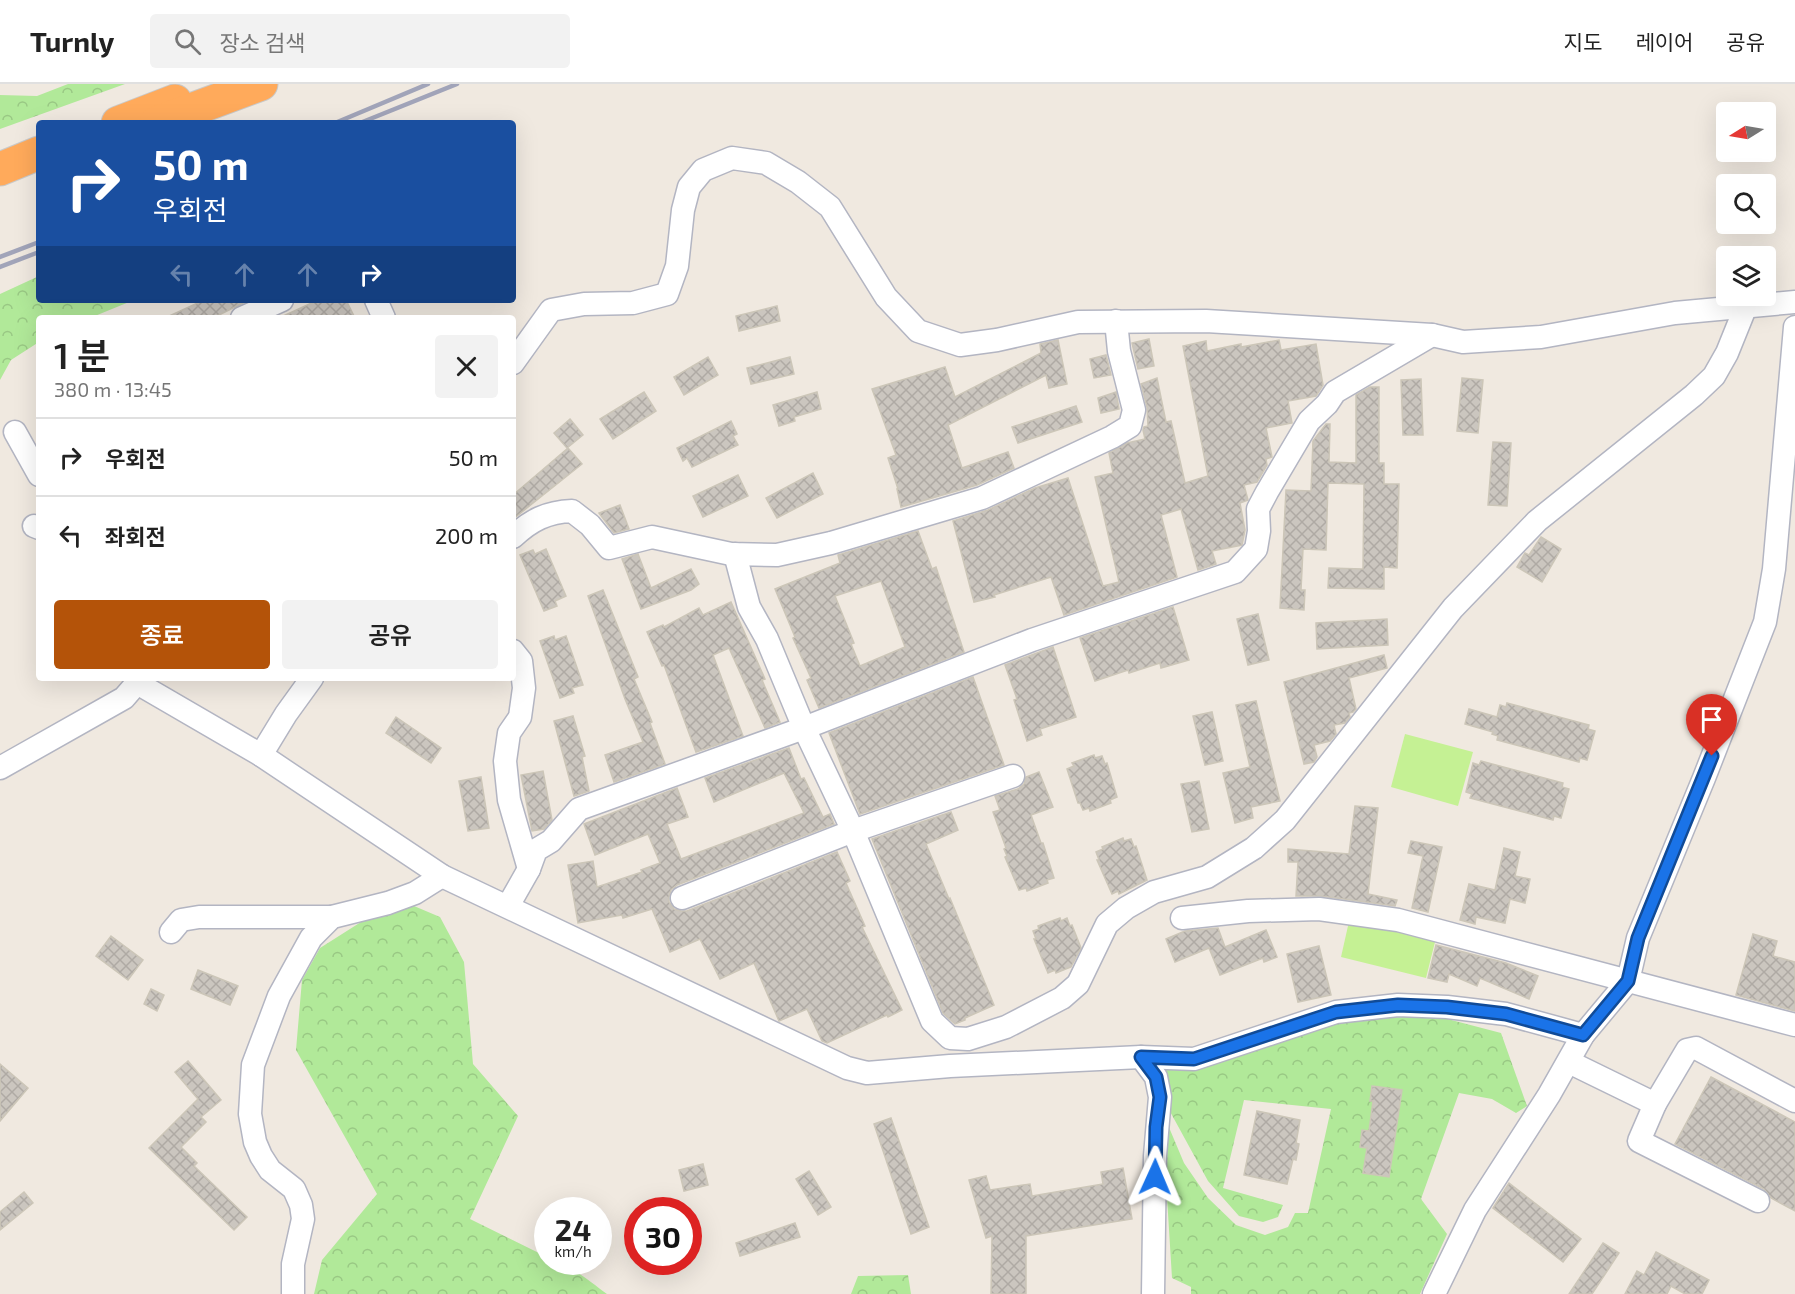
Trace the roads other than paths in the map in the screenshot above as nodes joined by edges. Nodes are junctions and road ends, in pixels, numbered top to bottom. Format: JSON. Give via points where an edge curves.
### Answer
{"nodes":[{"id":1,"x":218,"y":84,"type":"edge"},
{"id":2,"x":261,"y":84,"type":"edge"},
{"id":3,"x":126,"y":120,"type":"edge"},
{"id":4,"x":164,"y":120,"type":"edge"},
{"id":5,"x":36,"y":154,"type":"edge"},
{"id":6,"x":36,"y":167,"type":"edge"},
{"id":7,"x":0,"y":169,"type":"edge"},
{"id":8,"x":0,"y":180,"type":"edge"},
{"id":9,"x":1795,"y":302,"type":"edge"},
{"id":10,"x":275,"y":303,"type":"edge"},
{"id":11,"x":1776,"y":304,"type":"edge"},
{"id":12,"x":1746,"y":306,"type":"joint"},
{"id":13,"x":249,"y":315,"type":"edge"},
{"id":14,"x":1116,"y":321,"type":"junction"},
{"id":15,"x":1795,"y":327,"type":"edge"},
{"id":16,"x":1432,"y":335,"type":"junction"},
{"id":17,"x":516,"y":359,"type":"edge"},
{"id":18,"x":15,"y":432,"type":"dead end"},
{"id":19,"x":36,"y":470,"type":"edge"},
{"id":20,"x":516,"y":534,"type":"edge"},
{"id":21,"x":735,"y":554,"type":"junction"},
{"id":22,"x":516,"y":655,"type":"edge"},
{"id":23,"x":138,"y":681,"type":"edge"},
{"id":24,"x":310,"y":681,"type":"edge"},
{"id":25,"x":804,"y":728,"type":"junction"},
{"id":26,"x":261,"y":754,"type":"junction"},
{"id":27,"x":0,"y":768,"type":"edge"},
{"id":28,"x":1013,"y":776,"type":"dead end"},
{"id":29,"x":853,"y":831,"type":"junction"},
{"id":30,"x":529,"y":869,"type":"junction"},
{"id":31,"x":442,"y":876,"type":"junction"},
{"id":32,"x":682,"y":898,"type":"dead end"},
{"id":33,"x":508,"y":906,"type":"junction"},
{"id":34,"x":332,"y":917,"type":"junction"},
{"id":35,"x":1182,"y":918,"type":"dead end"},
{"id":36,"x":171,"y":932,"type":"dead end"},
{"id":37,"x":1628,"y":981,"type":"junction"},
{"id":38,"x":1795,"y":1025,"type":"edge"},
{"id":39,"x":1583,"y":1035,"type":"junction"},
{"id":40,"x":1141,"y":1057,"type":"junction"},
{"id":41,"x":1569,"y":1062,"type":"junction"},
{"id":42,"x":1795,"y":1101,"type":"edge"},
{"id":43,"x":1655,"y":1104,"type":"junction"},
{"id":44,"x":1758,"y":1201,"type":"dead end"},
{"id":45,"x":293,"y":1294,"type":"edge"},
{"id":46,"x":1153,"y":1294,"type":"edge"},
{"id":47,"x":1434,"y":1294,"type":"edge"}],
"edges":[{"from":1,"to":3,"type":"highway"},
{"from":2,"to":4,"type":"highway"},
{"from":5,"to":7,"type":"highway"},
{"from":6,"to":8,"type":"highway"},
{"from":9,"to":11,"type":"street"},
{"from":10,"to":13,"type":"street"},
{"from":12,"to":16,"type":"street","via":[[1675,313],[1541,337],[1463,342]]},
{"from":12,"to":29,"type":"street","via":[[1714,376],[1538,521],[1461,600],[1285,820],[1254,848],[1207,877],[1154,892],[1107,924],[1078,984],[1062,998],[1006,1028],[968,1039],[950,1038],[932,1021]]},
{"from":14,"to":16,"type":"street","via":[[1206,321]]},
{"from":14,"to":17,"type":"street","via":[[1078,322],[960,345],[918,331],[886,297],[830,207],[766,163],[732,158],[703,170],[689,187],[677,266],[667,294],[633,303],[584,304],[551,310]]},
{"from":14,"to":21,"type":"street","via":[[1119,351],[1134,410],[1130,426],[982,498],[831,543],[777,555]]},
{"from":15,"to":37,"type":"street","via":[[1774,569],[1765,622],[1638,938]]},
{"from":16,"to":25,"type":"street","via":[[1335,392],[1309,421],[1258,509],[1256,549],[1235,572],[1032,640]]},
{"from":18,"to":19,"type":"street"},
{"from":20,"to":21,"type":"street","via":[[527,523],[555,512],[572,511],[609,548],[652,537]]},
{"from":21,"to":25,"type":"street","via":[[749,607],[767,639]]},
{"from":22,"to":30,"type":"street","via":[[521,661],[524,688],[520,717],[509,733],[505,761],[508,800]]},
{"from":23,"to":26,"type":"street"},
{"from":23,"to":27,"type":"street","via":[[124,698]]},
{"from":24,"to":26,"type":"street"},
{"from":25,"to":29,"type":"street"},
{"from":25,"to":30,"type":"street","via":[[579,809],[551,841],[536,850]]},
{"from":26,"to":31,"type":"street"},
{"from":28,"to":29,"type":"street"},
{"from":29,"to":32,"type":"street"},
{"from":30,"to":33,"type":"street"},
{"from":31,"to":33,"type":"street"},
{"from":31,"to":34,"type":"street","via":[[406,896]]},
{"from":33,"to":40,"type":"street","via":[[847,1068],[867,1072]]},
{"from":34,"to":36,"type":"street","via":[[199,917],[181,920]]},
{"from":34,"to":45,"type":"street","via":[[310,938],[279,996],[253,1065],[250,1114],[255,1142],[270,1170],[294,1190],[301,1204],[303,1219],[293,1264]]},
{"from":35,"to":37,"type":"street","via":[[1319,909],[1387,918]]},
{"from":37,"to":38,"type":"street"},
{"from":37,"to":39,"type":"street"},
{"from":39,"to":40,"type":"street","via":[[1506,1014],[1398,1005],[1336,1012],[1194,1059]]},
{"from":39,"to":41,"type":"street"},
{"from":40,"to":46,"type":"street","via":[[1156,1077],[1160,1097]]},
{"from":41,"to":43,"type":"street"},
{"from":41,"to":47,"type":"street","via":[[1475,1210]]},
{"from":42,"to":43,"type":"street","via":[[1696,1048],[1687,1050]]},
{"from":43,"to":44,"type":"street","via":[[1640,1141]]}]}
